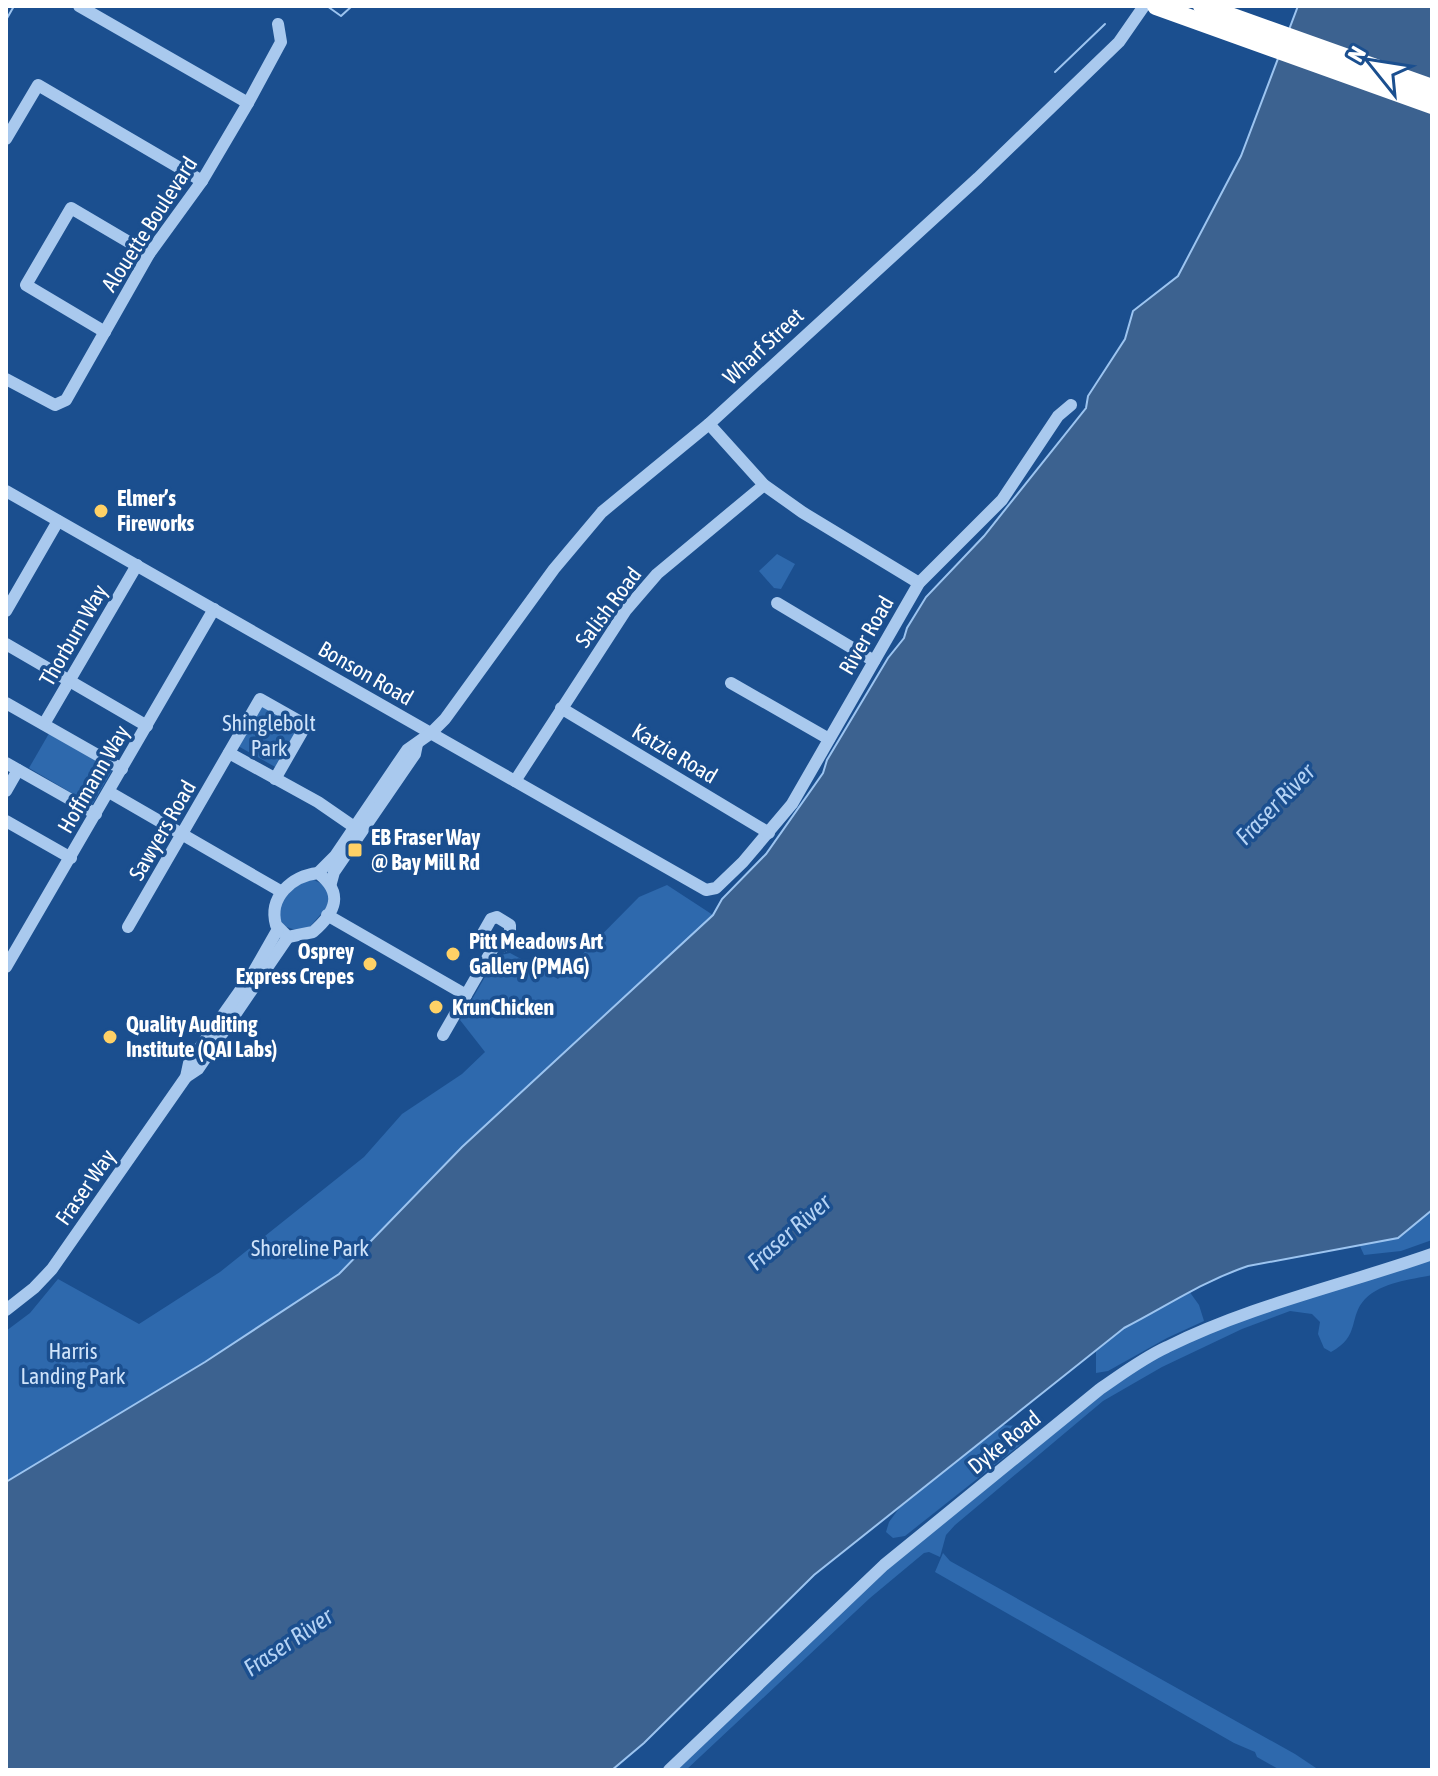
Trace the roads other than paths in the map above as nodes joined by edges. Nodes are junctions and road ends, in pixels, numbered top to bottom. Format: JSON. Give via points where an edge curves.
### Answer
{"nodes":[{"id":1,"x":1144,"y":6,"type":"edge"},
{"id":2,"x":1156,"y":6,"type":"edge"},
{"id":3,"x":1202,"y":6,"type":"edge"},
{"id":4,"x":82,"y":7,"type":"edge"},
{"id":5,"x":278,"y":24,"type":"dead end"},
{"id":6,"x":1432,"y":88,"type":"edge"},
{"id":7,"x":248,"y":103,"type":"junction"},
{"id":8,"x":1432,"y":105,"type":"edge"},
{"id":9,"x":6,"y":139,"type":"edge"},
{"id":10,"x":202,"y":181,"type":"junction"},
{"id":11,"x":149,"y":254,"type":"junction"},
{"id":12,"x":105,"y":332,"type":"junction"},
{"id":13,"x":6,"y":379,"type":"edge"},
{"id":14,"x":1071,"y":405,"type":"dead end"},
{"id":15,"x":709,"y":424,"type":"junction"},
{"id":16,"x":764,"y":485,"type":"junction"},
{"id":17,"x":6,"y":491,"type":"edge"},
{"id":18,"x":58,"y":521,"type":"junction"},
{"id":19,"x":137,"y":565,"type":"junction"},
{"id":20,"x":919,"y":583,"type":"junction"},
{"id":21,"x":777,"y":603,"type":"dead end"},
{"id":22,"x":214,"y":609,"type":"junction"},
{"id":23,"x":6,"y":611,"type":"edge"},
{"id":24,"x":6,"y":644,"type":"edge"},
{"id":25,"x":874,"y":661,"type":"junction"},
{"id":26,"x":70,"y":680,"type":"junction"},
{"id":27,"x":731,"y":683,"type":"dead end"},
{"id":28,"x":6,"y":703,"type":"edge"},
{"id":29,"x":561,"y":708,"type":"junction"},
{"id":30,"x":44,"y":724,"type":"junction"},
{"id":31,"x":147,"y":726,"type":"junction"},
{"id":32,"x":431,"y":733,"type":"junction"},
{"id":33,"x":829,"y":739,"type":"junction"},
{"id":34,"x":229,"y":753,"type":"junction"},
{"id":35,"x":12,"y":767,"type":"edge"},
{"id":36,"x":122,"y":769,"type":"junction"},
{"id":37,"x":275,"y":779,"type":"junction"},
{"id":38,"x":515,"y":781,"type":"junction"},
{"id":39,"x":6,"y":791,"type":"edge"},
{"id":40,"x":109,"y":792,"type":"junction"},
{"id":41,"x":96,"y":814,"type":"junction"},
{"id":42,"x":6,"y":821,"type":"edge"},
{"id":43,"x":358,"y":829,"type":"junction"},
{"id":44,"x":769,"y":833,"type":"junction"},
{"id":45,"x":182,"y":834,"type":"junction"},
{"id":46,"x":71,"y":858,"type":"junction"},
{"id":47,"x":318,"y":873,"type":"junction"},
{"id":48,"x":331,"y":883,"type":"junction"},
{"id":49,"x":706,"y":890,"type":"joint"},
{"id":50,"x":282,"y":892,"type":"junction"},
{"id":51,"x":327,"y":915,"type":"junction"},
{"id":52,"x":128,"y":927,"type":"dead end"},
{"id":53,"x":283,"y":933,"type":"junction"},
{"id":54,"x":496,"y":943,"type":"dead end"},
{"id":55,"x":6,"y":967,"type":"edge"},
{"id":56,"x":466,"y":995,"type":"junction"},
{"id":57,"x":443,"y":1035,"type":"dead end"},
{"id":58,"x":1432,"y":1254,"type":"edge"},
{"id":59,"x":6,"y":1310,"type":"edge"},
{"id":60,"x":669,"y":1770,"type":"edge"}],
"edges":[{"from":1,"to":15,"type":"street","name":"Wharf Street","via":[[1119,42],[986,170]]},
{"from":2,"to":8,"type":"highway"},
{"from":3,"to":6,"type":"highway"},
{"from":4,"to":7,"type":"street"},
{"from":5,"to":7,"type":"street","name":"Alouette Boulevard","via":[[281,42]]},
{"from":7,"to":10,"type":"street","name":"Alouette Boulevard"},
{"from":9,"to":10,"type":"street","via":[[38,85]]},
{"from":10,"to":11,"type":"street","name":"Alouette Boulevard"},
{"from":11,"to":12,"type":"street","name":"Alouette Boulevard"},
{"from":11,"to":12,"type":"street","via":[[71,208],[26,285]]},
{"from":12,"to":13,"type":"street","name":"Alouette Boulevard","via":[[59,406]]},
{"from":14,"to":20,"type":"street","name":"River Road","via":[[1058,416],[1002,500]]},
{"from":15,"to":16,"type":"street"},
{"from":15,"to":32,"type":"street","name":"Wharf Street","via":[[578,538]]},
{"from":16,"to":20,"type":"street"},
{"from":16,"to":29,"type":"street","name":"Salish Road","via":[[657,574],[620,618]]},
{"from":17,"to":18,"type":"street","name":"Bonson Road"},
{"from":18,"to":19,"type":"street","name":"Bonson Road"},
{"from":18,"to":23,"type":"street"},
{"from":19,"to":22,"type":"street","name":"Bonson Road"},
{"from":19,"to":26,"type":"street","name":"Thorburn Way"},
{"from":20,"to":25,"type":"street","name":"River Road"},
{"from":21,"to":25,"type":"street"},
{"from":22,"to":31,"type":"street","name":"Hoffmann Way"},
{"from":22,"to":32,"type":"street","name":"Bonson Road"},
{"from":24,"to":26,"type":"street"},
{"from":25,"to":33,"type":"street","name":"River Road"},
{"from":26,"to":30,"type":"street","name":"Thorburn Way"},
{"from":26,"to":31,"type":"street"},
{"from":27,"to":33,"type":"street"},
{"from":28,"to":30,"type":"street"},
{"from":29,"to":38,"type":"street","name":"Salish Road"},
{"from":29,"to":44,"type":"street","name":"Katzie Road"},
{"from":30,"to":36,"type":"street"},
{"from":31,"to":36,"type":"street","name":"Hoffmann Way"},
{"from":32,"to":38,"type":"street","name":"Bonson Road"},
{"from":32,"to":43,"type":"street","via":[[417,744],[415,754]]},
{"from":33,"to":44,"type":"street","name":"River Road","via":[[804,786]]},
{"from":34,"to":37,"type":"street"},
{"from":34,"to":37,"type":"street","name":"Sawyers Road","via":[[260,699],[306,725]]},
{"from":34,"to":45,"type":"street","name":"Sawyers Road"},
{"from":35,"to":39,"type":"street"},
{"from":35,"to":41,"type":"street"},
{"from":36,"to":40,"type":"street","name":"Hoffmann Way"},
{"from":37,"to":43,"type":"street"},
{"from":38,"to":49,"type":"street","name":"Bonson Road"},
{"from":40,"to":41,"type":"street","name":"Hoffmann Way"},
{"from":40,"to":45,"type":"street"},
{"from":41,"to":46,"type":"street","name":"Hoffmann Way"},
{"from":42,"to":46,"type":"street"},
{"from":43,"to":47,"type":"street"},
{"from":43,"to":48,"type":"street"},
{"from":44,"to":49,"type":"street","name":"River Road","via":[[716,888]]},
{"from":45,"to":50,"type":"street"},
{"from":45,"to":52,"type":"street","name":"Sawyers Road"},
{"from":46,"to":55,"type":"street","name":"Hoffmann Way"},
{"from":47,"to":48,"type":"street"},
{"from":47,"to":50,"type":"street","via":[[296,878]]},
{"from":48,"to":51,"type":"street","via":[[335,898]]},
{"from":50,"to":53,"type":"street","via":[[274,911]]},
{"from":51,"to":53,"type":"street","via":[[313,932]]},
{"from":51,"to":56,"type":"street"},
{"from":53,"to":59,"type":"street","name":"Fraser Way","via":[[198,1069],[186,1077],[52,1269]]},
{"from":54,"to":56,"type":"street"},
{"from":56,"to":57,"type":"street"},
{"from":58,"to":60,"type":"street","name":"Dyke Road","via":[[1226,1321],[1131,1367],[884,1565]]}]}
